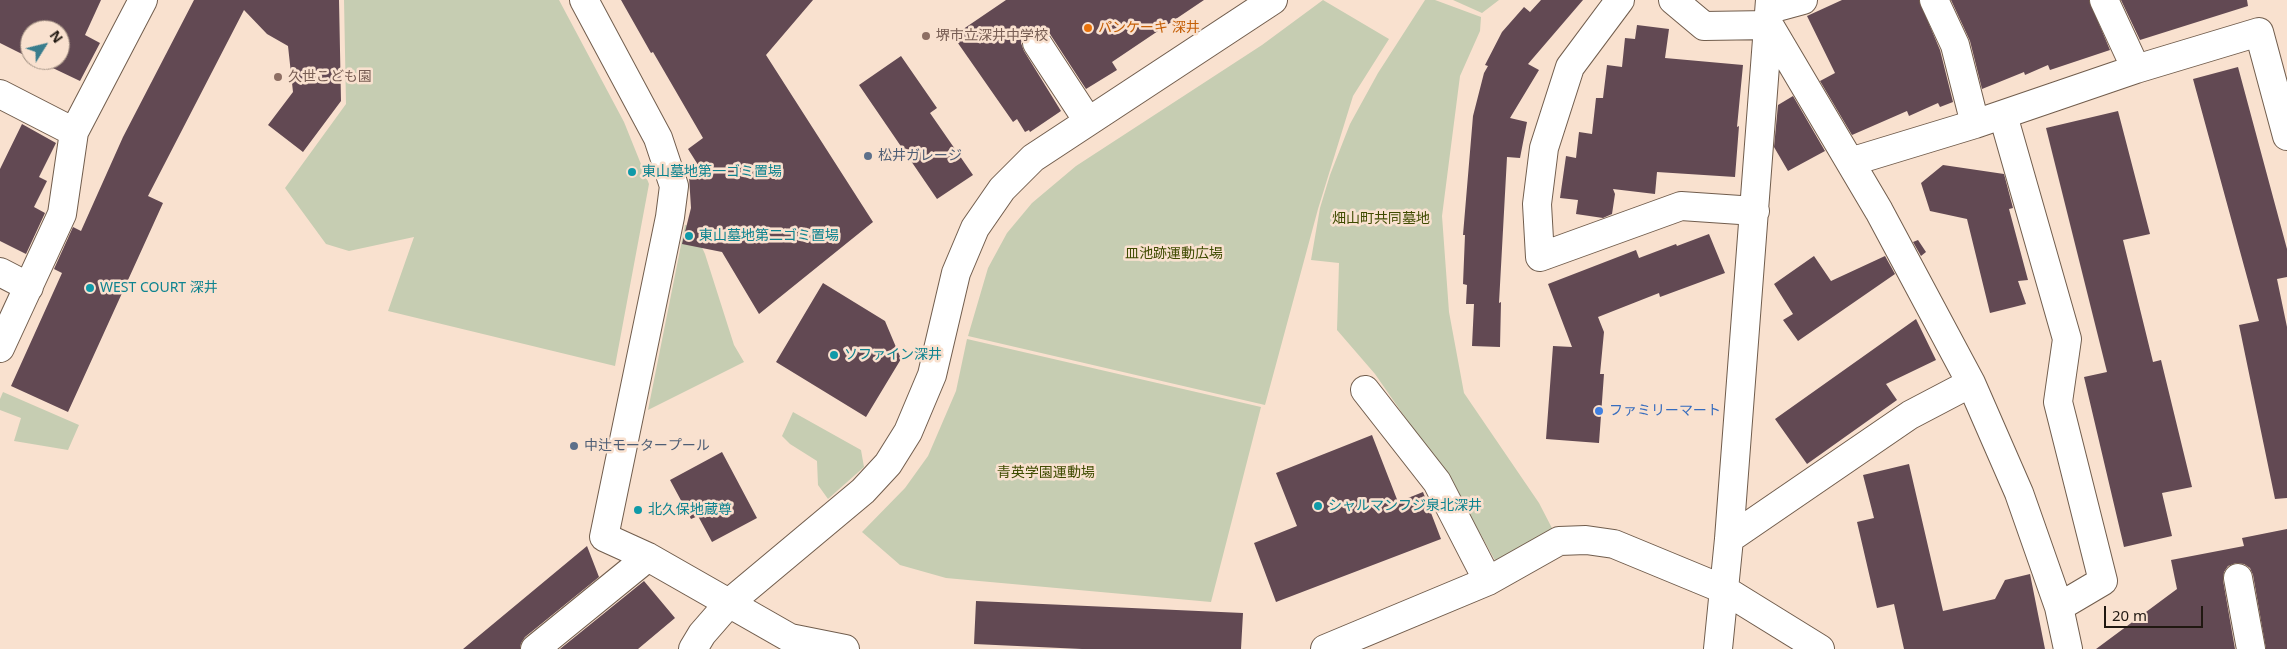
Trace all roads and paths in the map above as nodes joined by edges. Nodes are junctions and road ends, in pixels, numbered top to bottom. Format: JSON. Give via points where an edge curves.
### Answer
{"nodes":[{"id":1,"x":143,"y":0,"type":"edge"},
{"id":2,"x":584,"y":0,"type":"edge"},
{"id":3,"x":1273,"y":0,"type":"edge"},
{"id":4,"x":1620,"y":0,"type":"edge"},
{"id":5,"x":1673,"y":0,"type":"edge"},
{"id":6,"x":1803,"y":0,"type":"edge"},
{"id":7,"x":1934,"y":0,"type":"edge"},
{"id":8,"x":2104,"y":0,"type":"edge"},
{"id":9,"x":1770,"y":11,"type":"edge"},
{"id":10,"x":1037,"y":43,"type":"dead end"},
{"id":11,"x":2136,"y":69,"type":"junction"},
{"id":12,"x":0,"y":94,"type":"edge"},
{"id":13,"x":2003,"y":114,"type":"junction"},
{"id":14,"x":1088,"y":122,"type":"junction"},
{"id":15,"x":1975,"y":124,"type":"junction"},
{"id":16,"x":74,"y":132,"type":"junction"},
{"id":17,"x":2287,"y":136,"type":"edge"},
{"id":18,"x":1850,"y":162,"type":"junction"},
{"id":19,"x":1755,"y":211,"type":"junction"},
{"id":20,"x":0,"y":272,"type":"edge"},
{"id":21,"x":29,"y":287,"type":"junction"},
{"id":22,"x":0,"y":348,"type":"edge"},
{"id":23,"x":1971,"y":383,"type":"junction"},
{"id":24,"x":1365,"y":390,"type":"dead end"},
{"id":25,"x":1729,"y":539,"type":"junction"},
{"id":26,"x":648,"y":558,"type":"junction"},
{"id":27,"x":2238,"y":578,"type":"dead end"},
{"id":28,"x":1488,"y":581,"type":"junction"},
{"id":29,"x":1723,"y":589,"type":"junction"},
{"id":30,"x":729,"y":603,"type":"junction"},
{"id":31,"x":2059,"y":607,"type":"junction"},
{"id":32,"x":535,"y":649,"type":"edge"},
{"id":33,"x":693,"y":649,"type":"edge"},
{"id":34,"x":845,"y":649,"type":"edge"},
{"id":35,"x":1325,"y":649,"type":"edge"},
{"id":36,"x":1718,"y":649,"type":"edge"},
{"id":37,"x":1820,"y":649,"type":"edge"},
{"id":38,"x":2068,"y":649,"type":"edge"},
{"id":39,"x":2250,"y":649,"type":"edge"}],
"edges":[{"from":1,"to":16,"type":"street"},
{"from":2,"to":26,"type":"street","via":[[658,138],[674,186],[604,538]]},
{"from":3,"to":14,"type":"street"},
{"from":4,"to":19,"type":"street","via":[[1570,67],[1547,139],[1537,204],[1540,257],[1681,206]]},
{"from":5,"to":9,"type":"street","via":[[1704,26]]},
{"from":6,"to":9,"type":"street"},
{"from":7,"to":15,"type":"street","via":[[1954,45]]},
{"from":8,"to":11,"type":"street"},
{"from":9,"to":18,"type":"street"},
{"from":9,"to":19,"type":"street"},
{"from":10,"to":14,"type":"street"},
{"from":11,"to":13,"type":"street"},
{"from":11,"to":17,"type":"street","via":[[2259,32]]},
{"from":12,"to":16,"type":"street"},
{"from":13,"to":15,"type":"street"},
{"from":13,"to":31,"type":"street","via":[[2067,339],[2058,402],[2103,582]]},
{"from":14,"to":30,"type":"street","via":[[1033,158],[1002,189],[975,228],[956,273],[932,375],[908,432],[888,464],[837,514]]},
{"from":15,"to":18,"type":"street"},
{"from":16,"to":21,"type":"street","via":[[62,214]]},
{"from":18,"to":23,"type":"street"},
{"from":19,"to":25,"type":"street"},
{"from":20,"to":21,"type":"street"},
{"from":21,"to":22,"type":"street"},
{"from":23,"to":25,"type":"street","via":[[1910,415]]},
{"from":23,"to":31,"type":"street","via":[[2019,493]]},
{"from":24,"to":28,"type":"street","via":[[1436,482]]},
{"from":25,"to":29,"type":"street"},
{"from":26,"to":30,"type":"street"},
{"from":26,"to":32,"type":"street"},
{"from":27,"to":39,"type":"street"},
{"from":28,"to":29,"type":"street","via":[[1559,541],[1586,540],[1614,544]]},
{"from":28,"to":35,"type":"street"},
{"from":29,"to":36,"type":"street"},
{"from":29,"to":37,"type":"street"},
{"from":30,"to":33,"type":"street"},
{"from":30,"to":34,"type":"street","via":[[790,638]]},
{"from":31,"to":38,"type":"street"}]}
